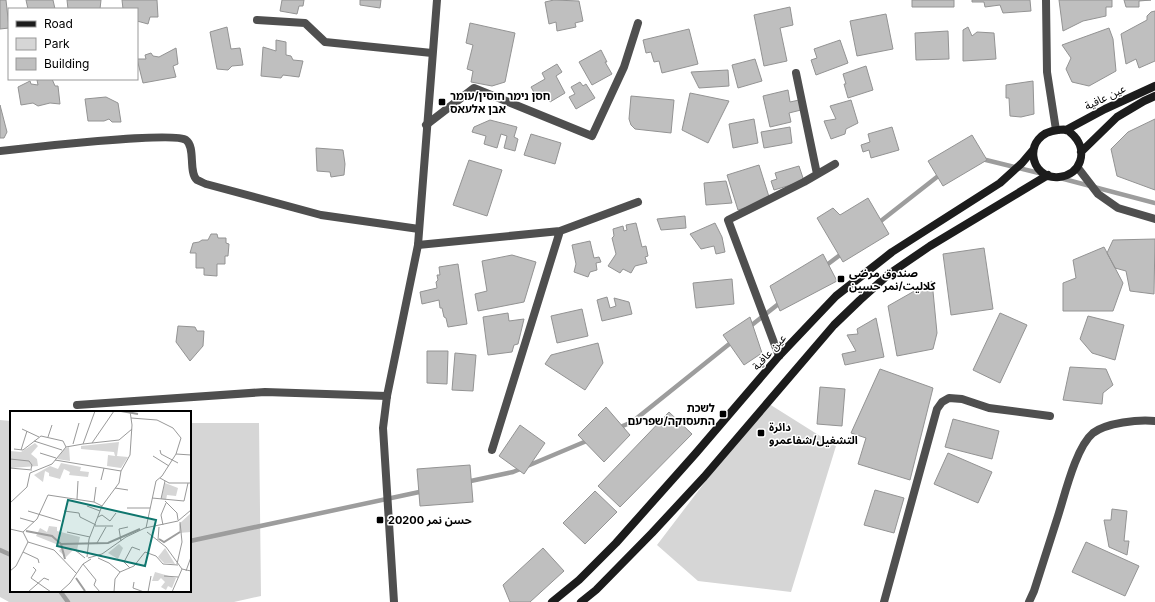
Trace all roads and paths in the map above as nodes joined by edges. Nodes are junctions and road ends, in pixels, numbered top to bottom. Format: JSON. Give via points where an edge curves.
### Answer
{"nodes":[{"id":1,"x":437,"y":0,"type":"edge"},
{"id":2,"x":1046,"y":0,"type":"edge"},
{"id":3,"x":257,"y":20,"type":"dead end"},
{"id":4,"x":638,"y":23,"type":"dead end"},
{"id":5,"x":432,"y":53,"type":"junction"},
{"id":6,"x":796,"y":73,"type":"dead end"},
{"id":7,"x":1155,"y":86,"type":"edge"},
{"id":8,"x":1155,"y":96,"type":"edge"},
{"id":9,"x":426,"y":125,"type":"junction"},
{"id":10,"x":1056,"y":130,"type":"junction"},
{"id":11,"x":1066,"y":130,"type":"junction"},
{"id":12,"x":1033,"y":150,"type":"junction"},
{"id":13,"x":0,"y":151,"type":"edge"},
{"id":14,"x":1081,"y":152,"type":"junction"},
{"id":15,"x":835,"y":164,"type":"dead end"},
{"id":16,"x":1078,"y":168,"type":"junction"},
{"id":17,"x":817,"y":174,"type":"junction"},
{"id":18,"x":1048,"y":175,"type":"junction"},
{"id":19,"x":638,"y":202,"type":"dead end"},
{"id":20,"x":1155,"y":219,"type":"edge"},
{"id":21,"x":419,"y":229,"type":"junction"},
{"id":22,"x":560,"y":231,"type":"junction"},
{"id":23,"x":418,"y":245,"type":"junction"},
{"id":24,"x":779,"y":356,"type":"junction"},
{"id":25,"x":387,"y":396,"type":"junction"},
{"id":26,"x":77,"y":405,"type":"dead end"},
{"id":27,"x":1050,"y":416,"type":"dead end"},
{"id":28,"x":1155,"y":421,"type":"edge"},
{"id":29,"x":492,"y":450,"type":"dead end"},
{"id":30,"x":394,"y":602,"type":"edge"},
{"id":31,"x":552,"y":602,"type":"edge"},
{"id":32,"x":581,"y":602,"type":"edge"},
{"id":33,"x":884,"y":602,"type":"edge"},
{"id":34,"x":1029,"y":602,"type":"edge"}],
"edges":[{"from":1,"to":5,"type":"street"},
{"from":2,"to":10,"type":"street","via":[[1047,72]]},
{"from":3,"to":5,"type":"street","via":[[305,23],[325,42]]},
{"from":4,"to":9,"type":"street","via":[[624,67],[592,136],[474,88]]},
{"from":5,"to":9,"type":"street"},
{"from":6,"to":17,"type":"street"},
{"from":7,"to":11,"type":"main road","name":"عين عافية"},
{"from":8,"to":14,"type":"main road","name":"عين عافية","via":[[1117,117]]},
{"from":9,"to":21,"type":"street"},
{"from":10,"to":11,"type":"main road"},
{"from":10,"to":12,"type":"main road","via":[[1050,130],[1038,139]]},
{"from":11,"to":14,"type":"main road","via":[[1078,141]]},
{"from":12,"to":18,"type":"main road","via":[[1037,167]]},
{"from":12,"to":24,"type":"main road","name":"عين عافية","via":[[1000,183],[892,252],[836,296]]},
{"from":13,"to":21,"type":"street","via":[[143,138],[185,139],[189,143],[193,173],[206,184],[321,215]]},
{"from":14,"to":16,"type":"main road"},
{"from":15,"to":17,"type":"street"},
{"from":16,"to":18,"type":"main road","via":[[1058,178]]},
{"from":16,"to":20,"type":"street","via":[[1098,194],[1118,208]]},
{"from":17,"to":24,"type":"street","via":[[728,220]]},
{"from":18,"to":32,"type":"main road","via":[[930,246],[889,274],[860,300],[828,331],[704,478],[596,590]]},
{"from":19,"to":22,"type":"street"},
{"from":21,"to":23,"type":"street"},
{"from":22,"to":23,"type":"street"},
{"from":22,"to":29,"type":"street"},
{"from":23,"to":25,"type":"street"},
{"from":24,"to":31,"type":"main road","name":"عين عافية","via":[[616,543],[579,580]]},
{"from":25,"to":26,"type":"street","via":[[265,392]]},
{"from":25,"to":30,"type":"street","via":[[383,428]]},
{"from":27,"to":33,"type":"street","via":[[989,408],[962,399],[949,398],[942,402],[937,409]]},
{"from":28,"to":34,"type":"street","via":[[1126,422],[1109,426],[1094,433],[1083,445]]}]}
